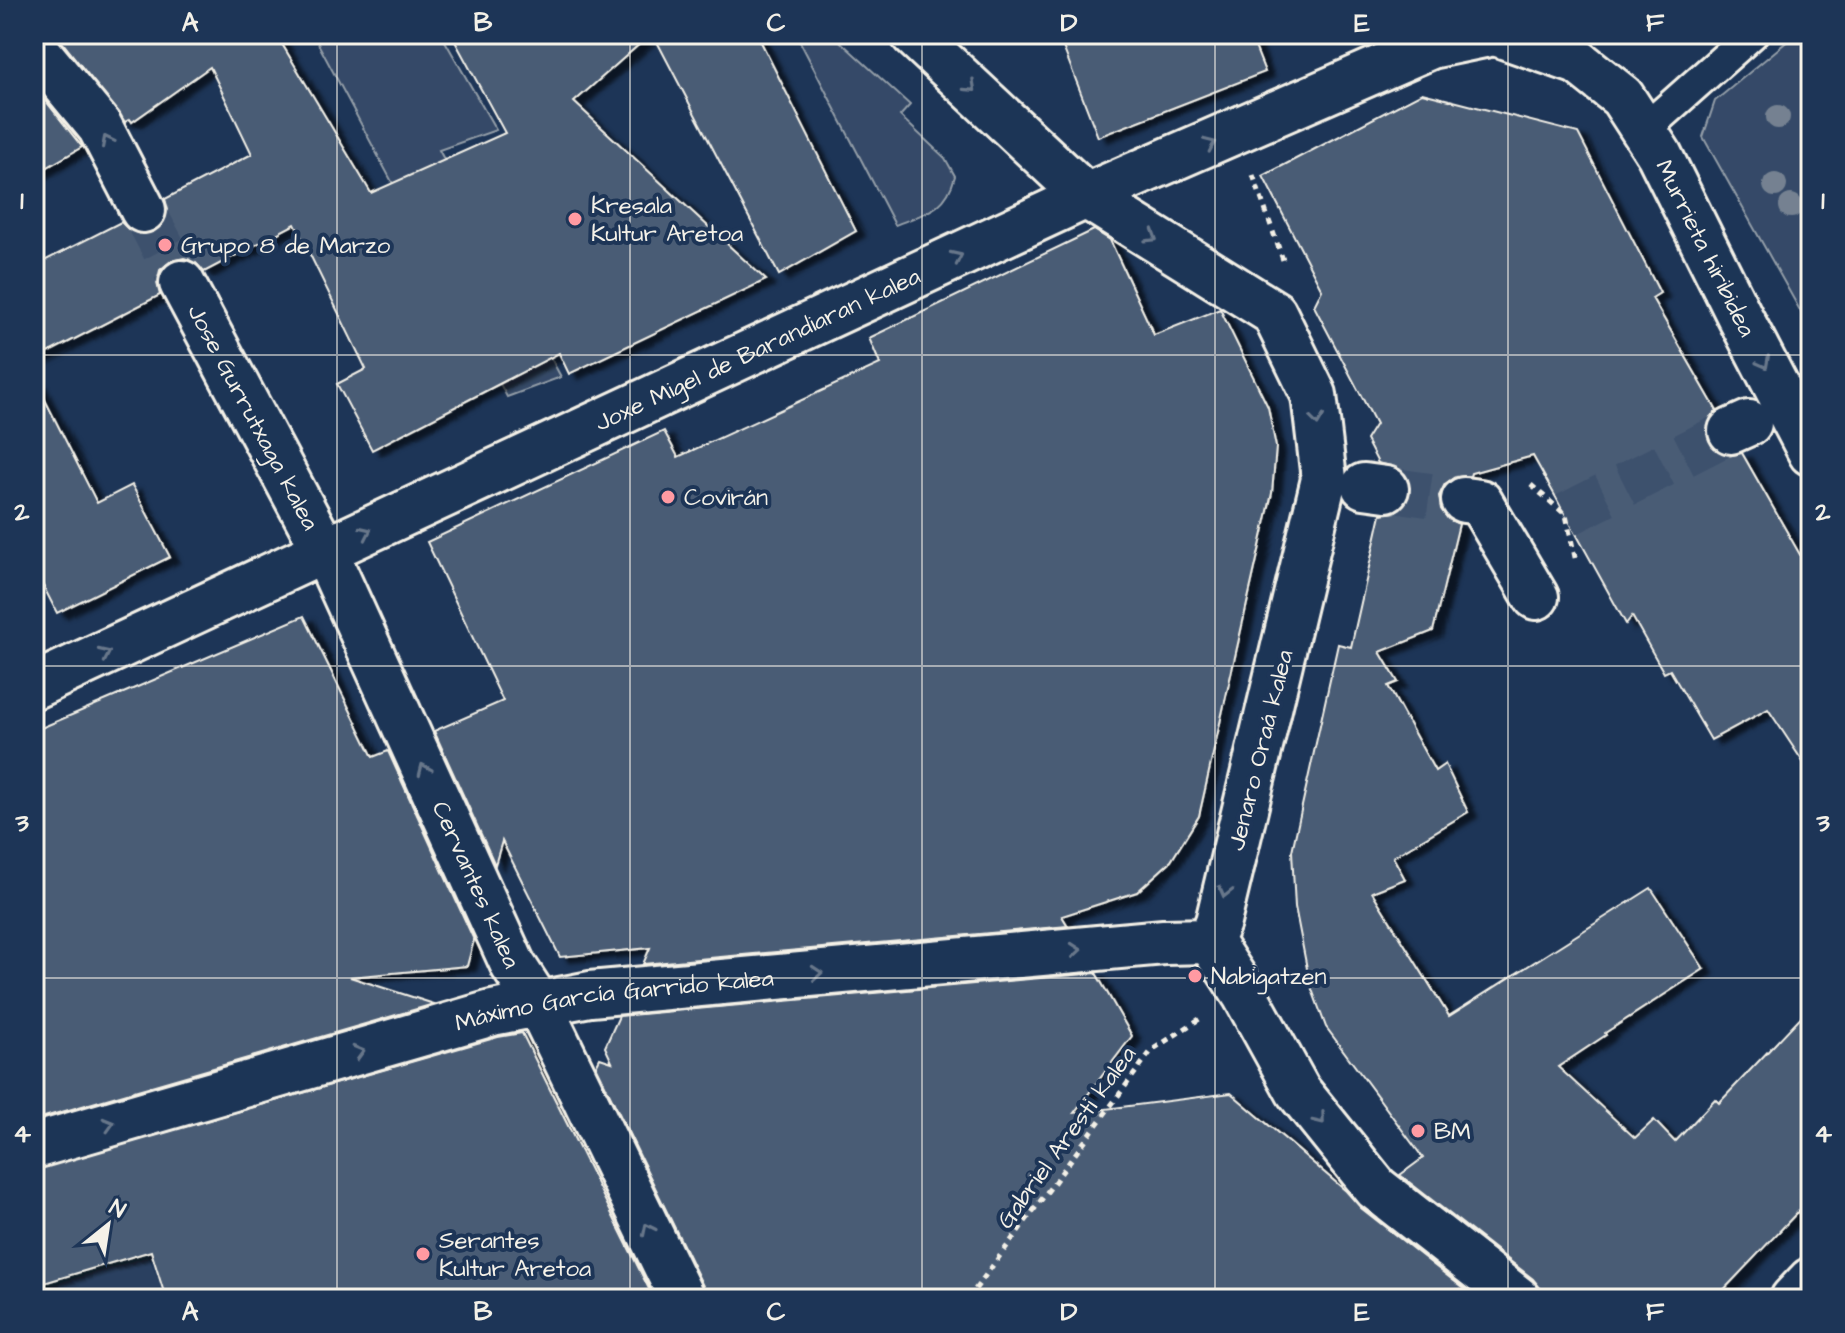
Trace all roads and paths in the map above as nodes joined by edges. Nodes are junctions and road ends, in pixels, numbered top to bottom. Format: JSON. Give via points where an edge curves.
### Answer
{"nodes":[{"id":1,"x":913,"y":34,"type":"edge"},
{"id":2,"x":1489,"y":34,"type":"edge"},
{"id":3,"x":1498,"y":34,"type":"edge"},
{"id":4,"x":1752,"y":34,"type":"edge"},
{"id":5,"x":34,"y":47,"type":"edge"},
{"id":6,"x":1644,"y":130,"type":"junction"},
{"id":7,"x":1250,"y":168,"type":"dead end"},
{"id":8,"x":1086,"y":196,"type":"junction"},
{"id":9,"x":143,"y":210,"type":"tunnel mouth"},
{"id":10,"x":1286,"y":269,"type":"dead end"},
{"id":11,"x":182,"y":283,"type":"tunnel mouth"},
{"id":12,"x":1811,"y":453,"type":"edge"},
{"id":13,"x":1464,"y":500,"type":"tunnel mouth"},
{"id":14,"x":325,"y":551,"type":"junction"},
{"id":15,"x":1536,"y":597,"type":"dead end"},
{"id":16,"x":34,"y":686,"type":"edge"},
{"id":17,"x":1210,"y":941,"type":"junction"},
{"id":18,"x":539,"y":1005,"type":"junction"},
{"id":19,"x":1209,"y":1014,"type":"dead end"},
{"id":20,"x":34,"y":1146,"type":"edge"},
{"id":21,"x":1811,"y":1280,"type":"edge"},
{"id":22,"x":682,"y":1299,"type":"edge"},
{"id":23,"x":968,"y":1299,"type":"edge"},
{"id":24,"x":1518,"y":1299,"type":"edge"},
{"id":25,"x":1793,"y":1299,"type":"edge"}],
"edges":[{"from":1,"to":8,"type":"street","name":"Jenaro Oraá kalea","one_way":true},
{"from":8,"to":2,"type":"street","name":"Joxe Migel de Barandiaran kalea","one_way":true,"via":[[1431,46]]},
{"from":3,"to":6,"type":"street","name":"Murrieta hiribidea","via":[[1578,62],[1622,97]]},
{"from":4,"to":6,"type":"lane"},
{"from":9,"to":5,"type":"street","one_way":true,"via":[[100,127]]},
{"from":6,"to":12,"type":"street","name":"Murrieta hiribidea","one_way":true},
{"from":7,"to":10,"type":"path"},
{"from":14,"to":8,"type":"street","name":"Joxe Migel de Barandiaran kalea","one_way":true},
{"from":8,"to":17,"type":"street","name":"Jenaro Oraá kalea","one_way":true,"via":[[1274,313],[1314,395],[1324,479]]},
{"from":11,"to":14,"type":"street","name":"Jose Gurrutxaga kalea"},
{"from":13,"to":15,"type":"street","via":[[1480,502]]},
{"from":16,"to":14,"type":"street","name":"Joxe Migel de Barandiaran kalea","one_way":true},
{"from":18,"to":14,"type":"street","name":"Cervantes kalea","one_way":true,"via":[[513,965]]},
{"from":18,"to":17,"type":"street","name":"Máximo García Garrido kalea","one_way":true,"via":[[590,994]]},
{"from":17,"to":24,"type":"street","one_way":true,"via":[[1298,1091],[1376,1188]]},
{"from":20,"to":18,"type":"street","name":"Máximo García Garrido kalea","one_way":true,"via":[[492,1013]]},
{"from":22,"to":18,"type":"street","name":"Cervantes kalea","one_way":true},
{"from":19,"to":23,"type":"path","name":"Gabriel Aresti kalea","via":[[1152,1050]]},
{"from":21,"to":25,"type":"street"}]}
